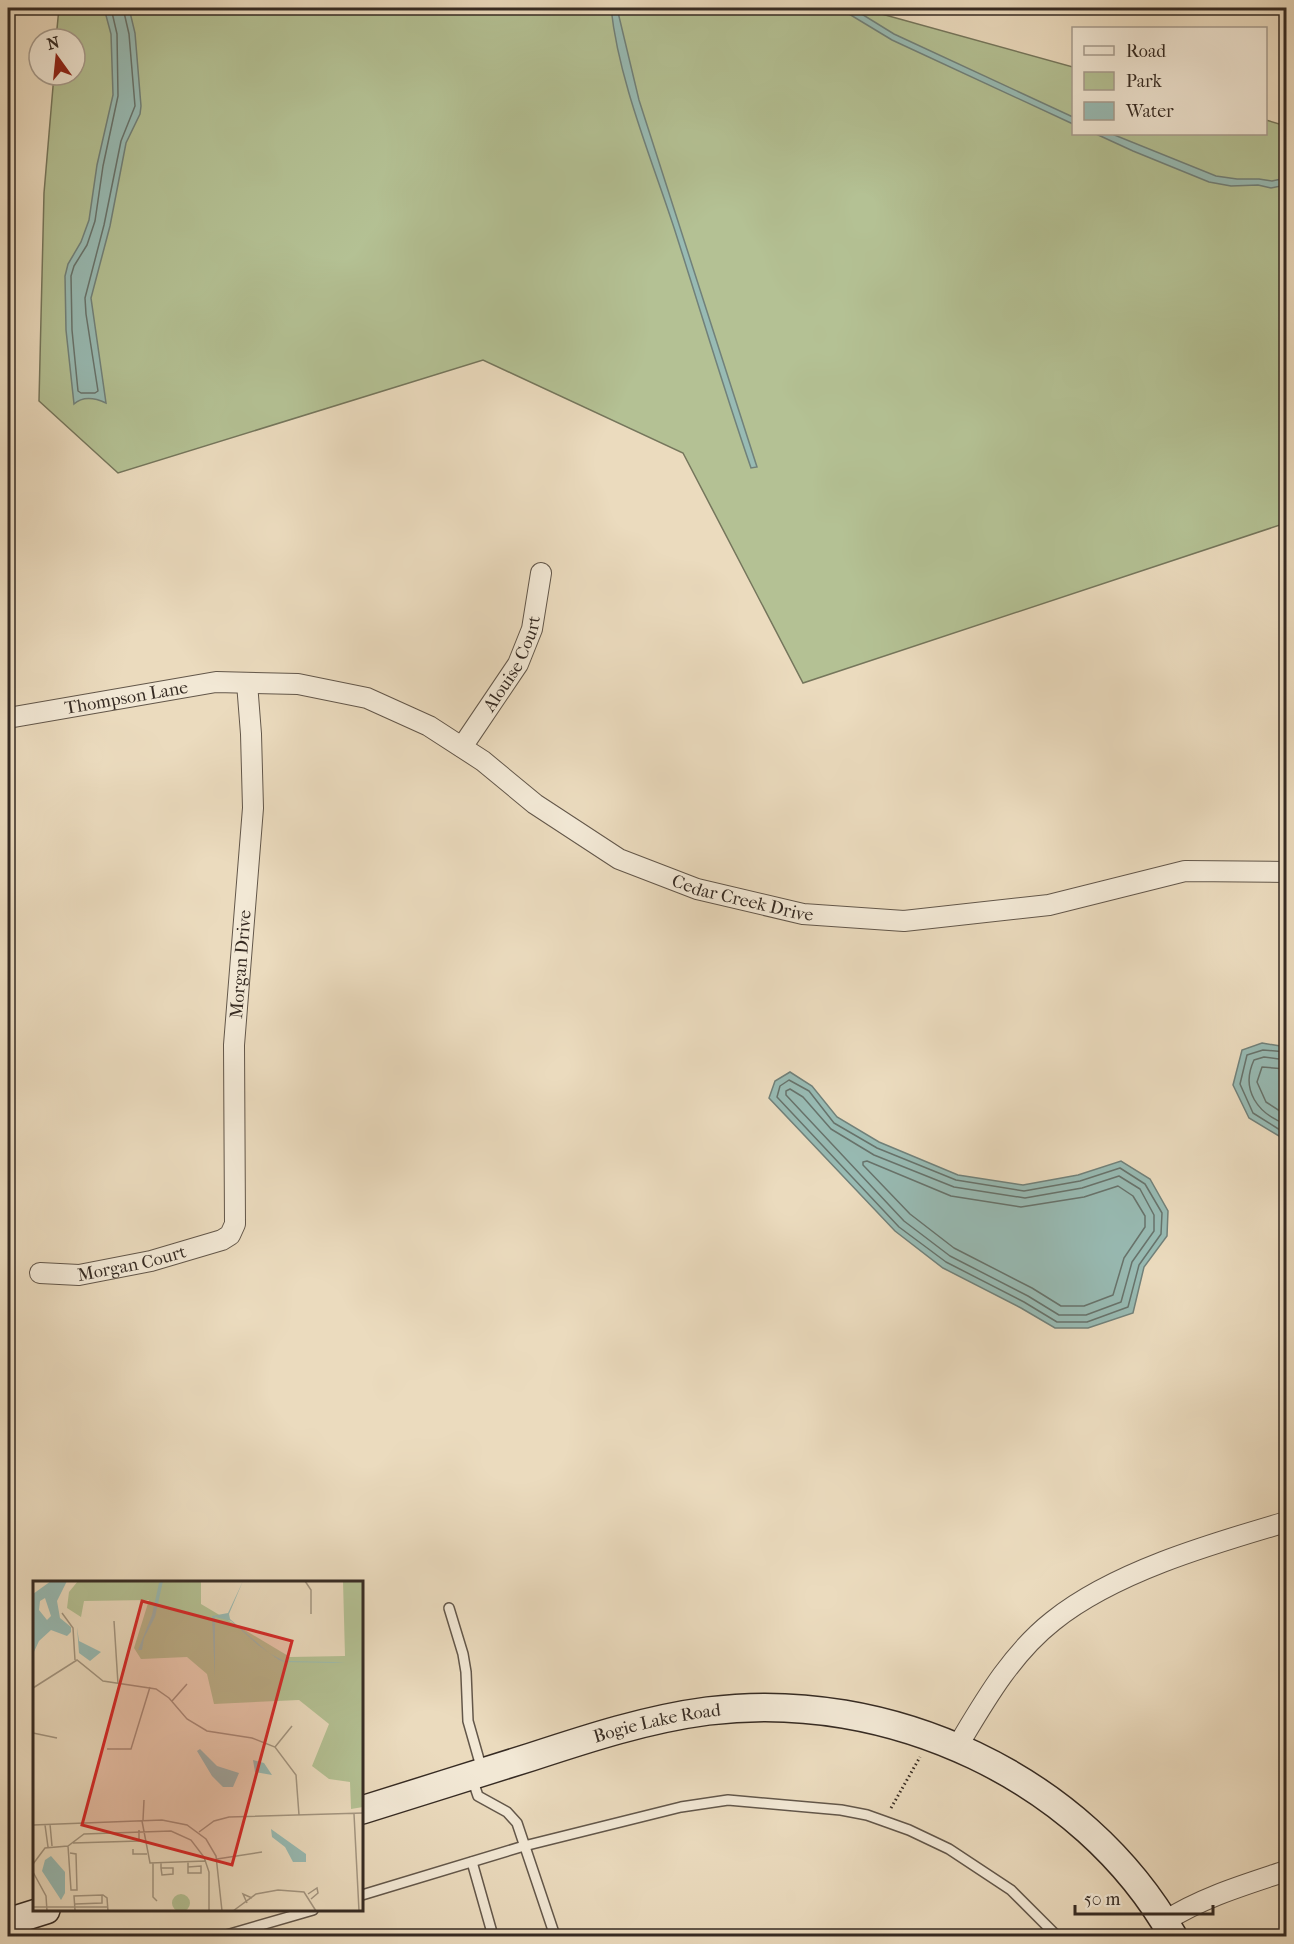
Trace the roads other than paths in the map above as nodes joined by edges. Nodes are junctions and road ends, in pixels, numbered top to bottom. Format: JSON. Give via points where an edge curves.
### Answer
{"nodes":[{"id":1,"x":542,"y":573,"type":"dead end"},
{"id":2,"x":247,"y":682,"type":"junction"},
{"id":3,"x":8,"y":718,"type":"edge"},
{"id":4,"x":462,"y":747,"type":"junction"},
{"id":5,"x":1287,"y":872,"type":"edge"},
{"id":6,"x":222,"y":1240,"type":"joint"},
{"id":7,"x":40,"y":1273,"type":"dead end"},
{"id":8,"x":1287,"y":1522,"type":"edge"},
{"id":9,"x":449,"y":1608,"type":"dead end"},
{"id":10,"x":957,"y":1747,"type":"junction"},
{"id":11,"x":477,"y":1774,"type":"junction"},
{"id":12,"x":363,"y":1810,"type":"edge"},
{"id":13,"x":525,"y":1846,"type":"junction"},
{"id":14,"x":472,"y":1862,"type":"junction"},
{"id":15,"x":1287,"y":1871,"type":"edge"},
{"id":16,"x":363,"y":1895,"type":"edge"},
{"id":17,"x":43,"y":1911,"type":"edge"},
{"id":18,"x":310,"y":1911,"type":"edge"},
{"id":19,"x":8,"y":1922,"type":"edge"},
{"id":20,"x":1169,"y":1929,"type":"edge"},
{"id":21,"x":223,"y":1936,"type":"edge"},
{"id":22,"x":493,"y":1936,"type":"edge"},
{"id":23,"x":555,"y":1936,"type":"edge"},
{"id":24,"x":1057,"y":1936,"type":"edge"}],
"edges":[{"from":1,"to":4,"type":"street","name":"Alouise Court","via":[[532,629],[518,664]]},
{"from":2,"to":3,"type":"street","name":"Thompson Lane","via":[[216,682]]},
{"from":2,"to":4,"type":"street","name":"Cedar Creek Drive","via":[[298,684],[368,698],[429,726]]},
{"from":2,"to":6,"type":"street","name":"Morgan Drive","via":[[253,808],[234,1045],[235,1224],[230,1235]]},
{"from":4,"to":5,"type":"street","name":"Cedar Creek Drive","via":[[535,804],[619,859],[697,889],[803,914],[904,921],[1048,905],[1185,871]]},
{"from":6,"to":7,"type":"street","name":"Morgan Court","via":[[151,1261],[79,1275]]},
{"from":8,"to":10,"type":"street","via":[[1165,1562],[1104,1587],[1053,1621],[1007,1670]]},
{"from":9,"to":11,"type":"lane","via":[[463,1654]]},
{"from":10,"to":11,"type":"main road","name":"Bogie Lake Road","via":[[850,1715],[779,1708],[726,1709],[635,1726]]},
{"from":10,"to":20,"type":"main road","name":"Bogie Lake Road","via":[[1026,1783],[1065,1812],[1115,1858]]},
{"from":11,"to":12,"type":"main road","name":"Bogie Lake Road"},
{"from":11,"to":13,"type":"lane","via":[[478,1796],[507,1812],[517,1823]]},
{"from":13,"to":14,"type":"lane"},
{"from":13,"to":23,"type":"lane"},
{"from":13,"to":24,"type":"lane","via":[[681,1807],[728,1800],[841,1810],[884,1821],[949,1849],[1011,1890]]},
{"from":14,"to":16,"type":"lane"},
{"from":14,"to":22,"type":"lane"},
{"from":15,"to":20,"type":"street","via":[[1218,1893],[1186,1908]]},
{"from":17,"to":19,"type":"main road"},
{"from":18,"to":21,"type":"lane"}]}
